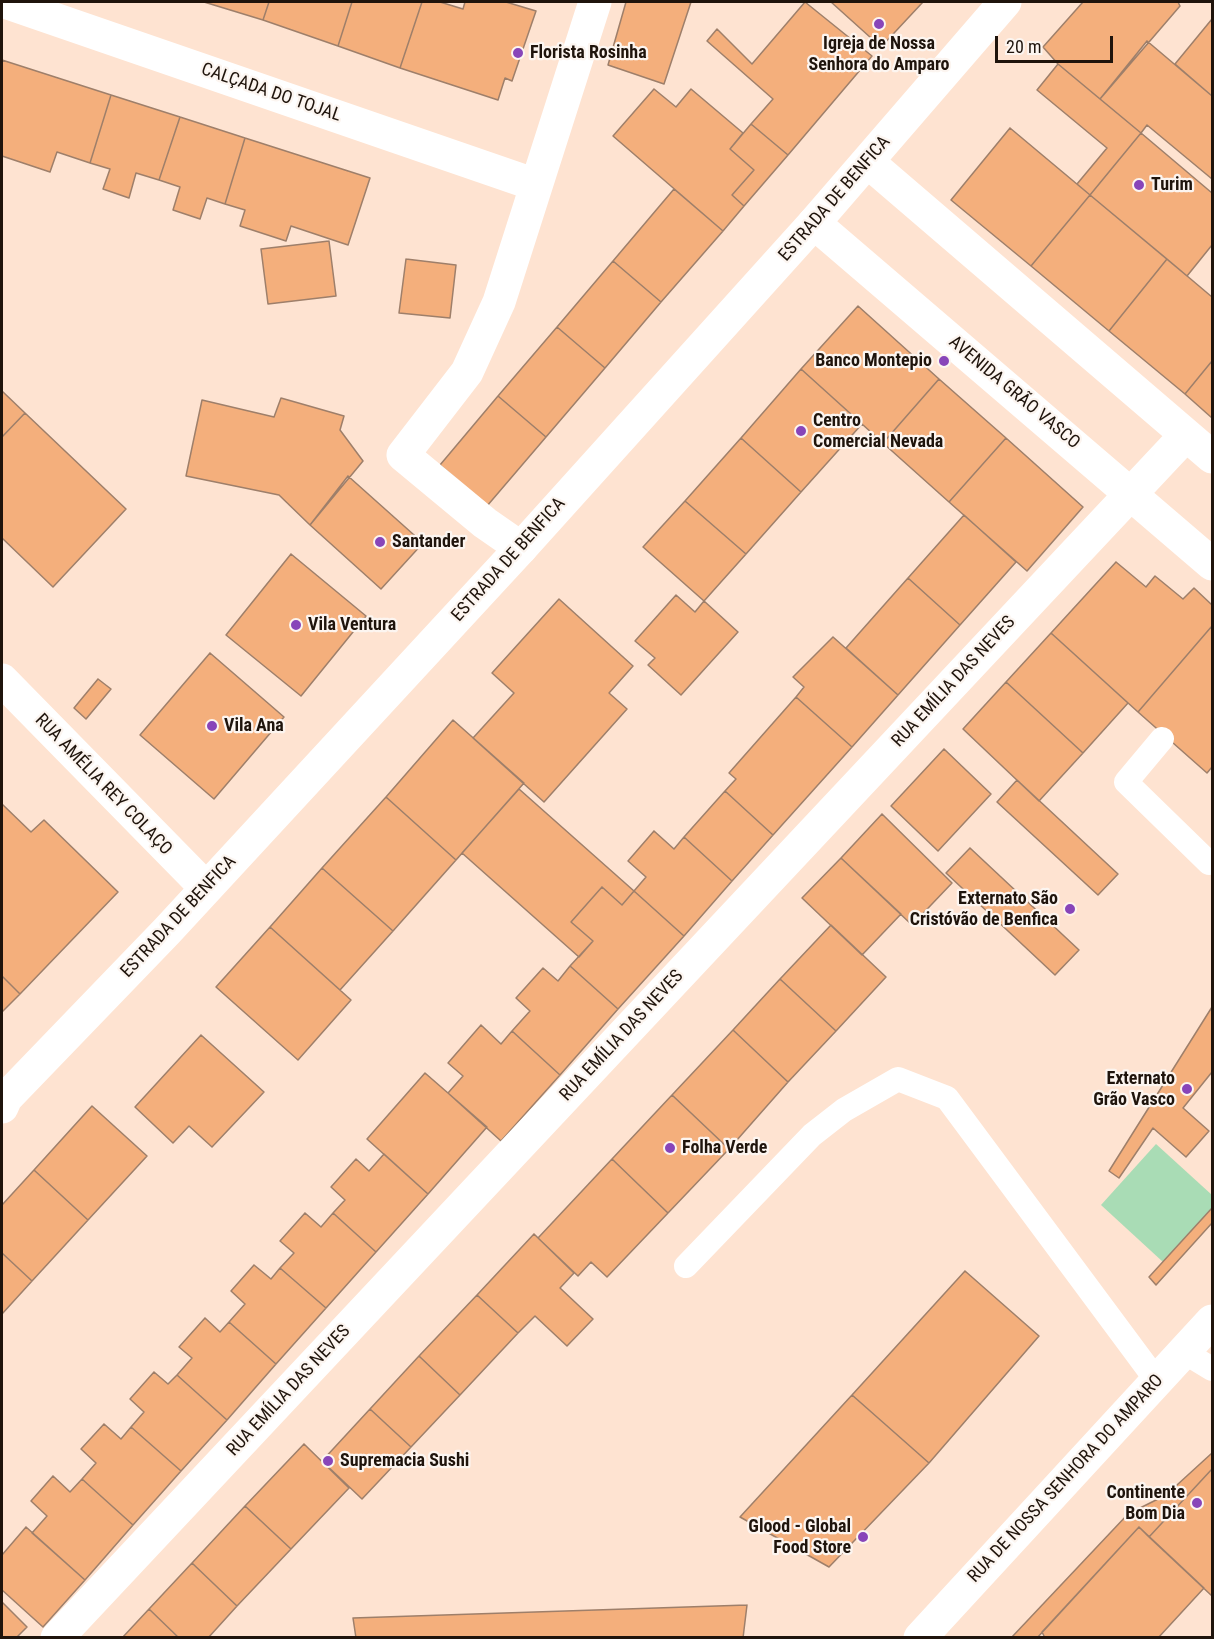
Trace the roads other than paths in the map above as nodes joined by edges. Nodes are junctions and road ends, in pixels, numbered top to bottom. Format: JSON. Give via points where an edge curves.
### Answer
{"nodes":[{"id":1,"x":5,"y":2,"type":"edge"},
{"id":2,"x":596,"y":2,"type":"edge"},
{"id":3,"x":1005,"y":2,"type":"edge"},
{"id":4,"x":868,"y":162,"type":"junction"},
{"id":5,"x":536,"y":185,"type":"junction"},
{"id":6,"x":814,"y":224,"type":"junction"},
{"id":7,"x":1186,"y":435,"type":"junction"},
{"id":8,"x":1212,"y":457,"type":"edge"},
{"id":9,"x":1131,"y":494,"type":"junction"},
{"id":10,"x":521,"y":548,"type":"junction"},
{"id":11,"x":1212,"y":564,"type":"edge"},
{"id":12,"x":2,"y":680,"type":"edge"},
{"id":13,"x":1162,"y":739,"type":"dead end"},
{"id":14,"x":1209,"y":863,"type":"dead end"},
{"id":15,"x":206,"y":888,"type":"junction"},
{"id":16,"x":3,"y":1102,"type":"edge"},
{"id":17,"x":686,"y":1266,"type":"dead end"},
{"id":18,"x":1212,"y":1321,"type":"edge"},
{"id":19,"x":1184,"y":1352,"type":"junction"},
{"id":20,"x":1212,"y":1369,"type":"edge"},
{"id":21,"x":1157,"y":1381,"type":"junction"},
{"id":22,"x":57,"y":1638,"type":"edge"},
{"id":23,"x":920,"y":1638,"type":"edge"}],
"edges":[{"from":1,"to":5,"type":"street","name":"CALÇADA DO TOJAL"},
{"from":2,"to":5,"type":"street"},
{"from":3,"to":4,"type":"street","name":"ESTRADA DE BENFICA"},
{"from":4,"to":6,"type":"street","name":"ESTRADA DE BENFICA"},
{"from":4,"to":7,"type":"street"},
{"from":5,"to":10,"type":"street","via":[[499,302],[467,372],[403,454]]},
{"from":6,"to":9,"type":"street","name":"AVENIDA GRÃO VASCO"},
{"from":6,"to":10,"type":"street","name":"ESTRADA DE BENFICA"},
{"from":7,"to":8,"type":"street"},
{"from":7,"to":9,"type":"street","name":"RUA EMÍLIA DAS NEVES"},
{"from":9,"to":11,"type":"street","name":"AVENIDA GRÃO VASCO"},
{"from":9,"to":22,"type":"street","name":"RUA EMÍLIA DAS NEVES"},
{"from":10,"to":15,"type":"street","name":"ESTRADA DE BENFICA"},
{"from":12,"to":15,"type":"street","name":"RUA AMÉLIA REY COLAÇO"},
{"from":13,"to":14,"type":"lane","via":[[1126,782]]},
{"from":15,"to":16,"type":"street","name":"ESTRADA DE BENFICA"},
{"from":17,"to":21,"type":"lane","via":[[812,1135],[844,1110],[898,1079],[947,1098]]},
{"from":18,"to":19,"type":"street","name":"RUA DE NOSSA SENHORA DO AMPARO"},
{"from":19,"to":20,"type":"lane"},
{"from":19,"to":21,"type":"street","name":"RUA DE NOSSA SENHORA DO AMPARO"},
{"from":21,"to":23,"type":"street","name":"RUA DE NOSSA SENHORA DO AMPARO"}]}
